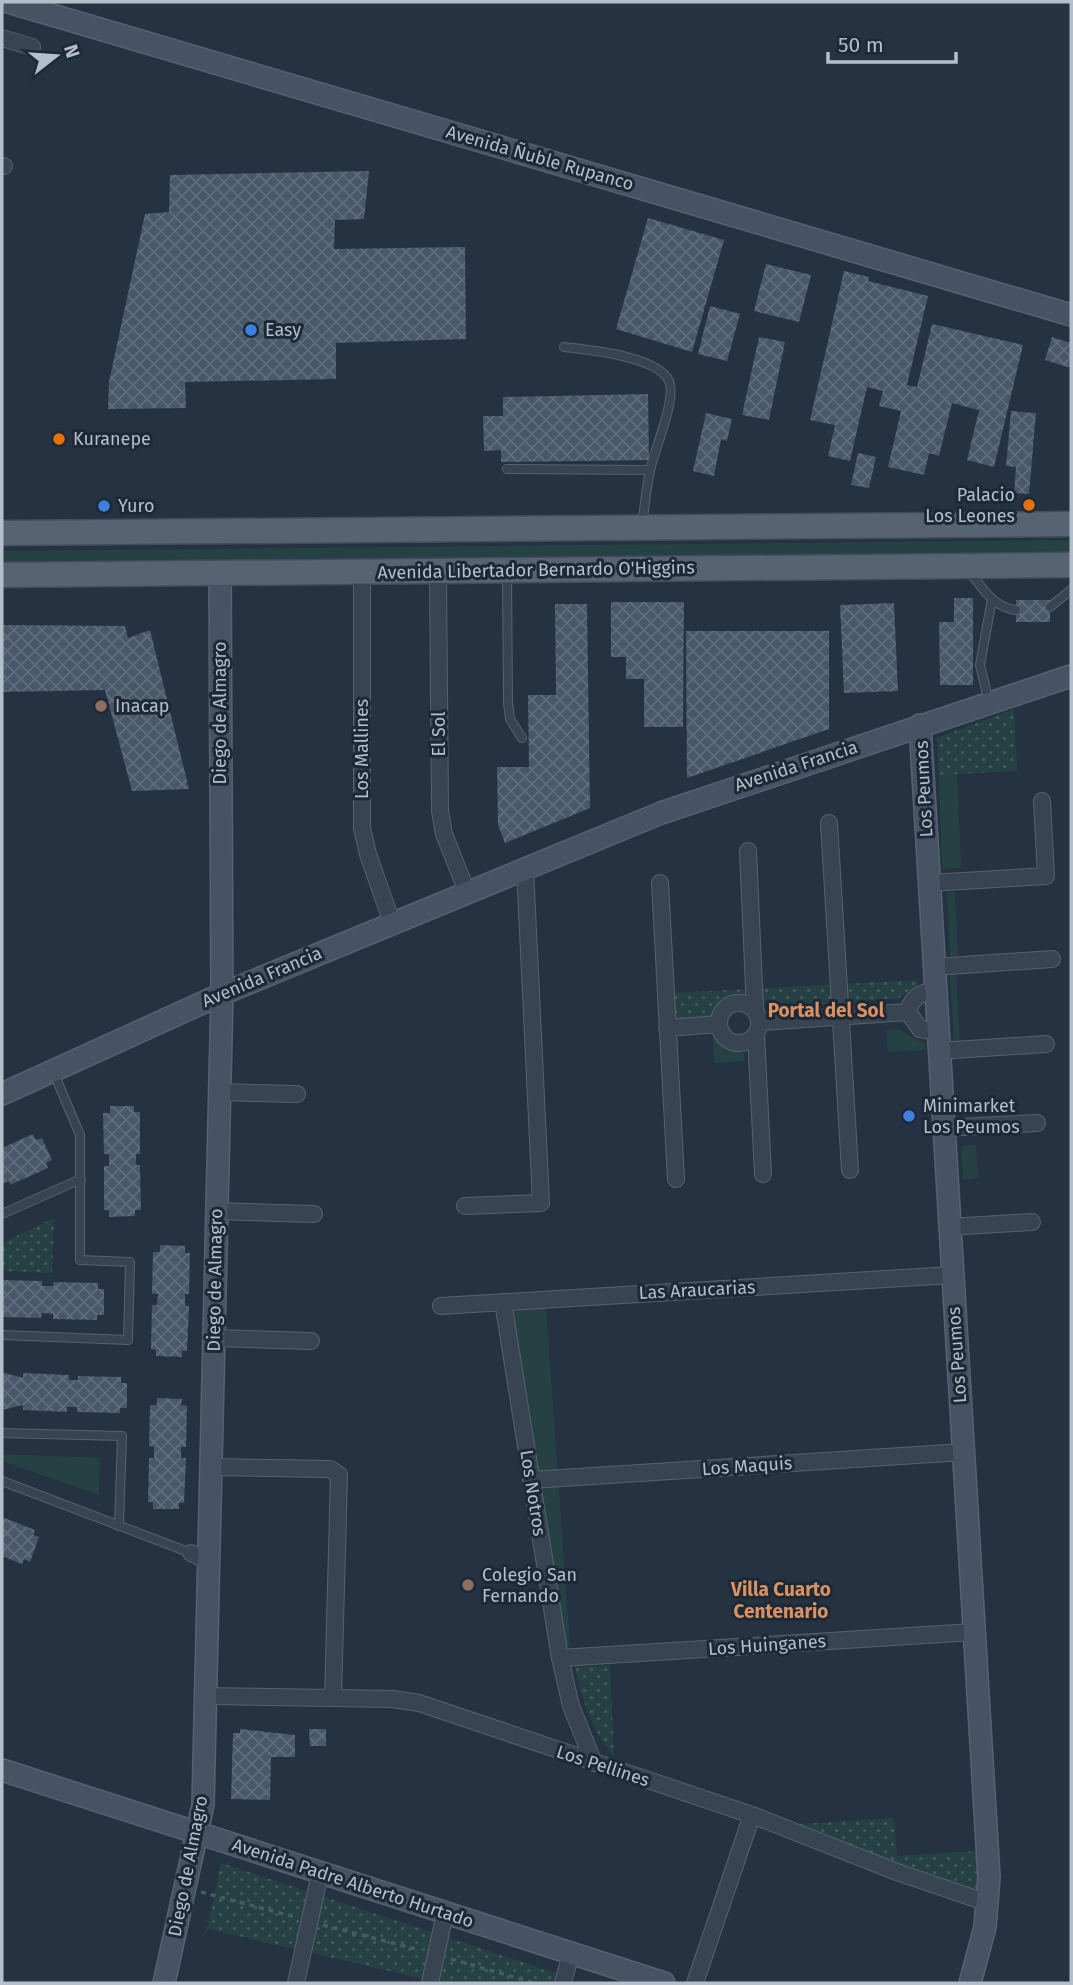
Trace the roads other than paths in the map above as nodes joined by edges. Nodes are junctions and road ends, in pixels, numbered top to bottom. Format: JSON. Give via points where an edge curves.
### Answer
{"nodes":[{"id":1,"x":19,"y":3,"type":"edge"},
{"id":2,"x":2,"y":38,"type":"edge"},
{"id":3,"x":32,"y":47,"type":"dead end"},
{"id":4,"x":1071,"y":315,"type":"edge"},
{"id":5,"x":564,"y":347,"type":"dead end"},
{"id":6,"x":507,"y":469,"type":"dead end"},
{"id":7,"x":650,"y":470,"type":"junction"},
{"id":8,"x":1071,"y":524,"type":"edge"},
{"id":9,"x":752,"y":526,"type":"junction"},
{"id":10,"x":642,"y":527,"type":"junction"},
{"id":11,"x":2,"y":533,"type":"edge"},
{"id":12,"x":1071,"y":565,"type":"edge"},
{"id":13,"x":965,"y":566,"type":"junction"},
{"id":14,"x":746,"y":568,"type":"junction"},
{"id":15,"x":507,"y":570,"type":"junction"},
{"id":16,"x":362,"y":571,"type":"junction"},
{"id":17,"x":438,"y":571,"type":"junction"},
{"id":18,"x":220,"y":573,"type":"junction"},
{"id":19,"x":2,"y":575,"type":"edge"},
{"id":20,"x":1071,"y":590,"type":"edge"},
{"id":21,"x":992,"y":599,"type":"junction"},
{"id":22,"x":1050,"y":607,"type":"dead end"},
{"id":23,"x":1016,"y":610,"type":"dead end"},
{"id":24,"x":1071,"y":676,"type":"edge"},
{"id":25,"x":989,"y":702,"type":"junction"},
{"id":26,"x":920,"y":725,"type":"junction"},
{"id":27,"x":522,"y":738,"type":"dead end"},
{"id":28,"x":1042,"y":801,"type":"dead end"},
{"id":29,"x":829,"y":824,"type":"dead end"},
{"id":30,"x":748,"y":851,"type":"dead end"},
{"id":31,"x":526,"y":868,"type":"junction"},
{"id":32,"x":660,"y":883,"type":"dead end"},
{"id":33,"x":929,"y":883,"type":"junction"},
{"id":34,"x":467,"y":892,"type":"junction"},
{"id":35,"x":392,"y":923,"type":"junction"},
{"id":36,"x":1052,"y":959,"type":"dead end"},
{"id":37,"x":934,"y":967,"type":"junction"},
{"id":38,"x":936,"y":991,"type":"junction"},
{"id":39,"x":222,"y":994,"type":"junction"},
{"id":40,"x":908,"y":1012,"type":"junction"},
{"id":41,"x":841,"y":1017,"type":"junction"},
{"id":42,"x":757,"y":1023,"type":"junction"},
{"id":43,"x":719,"y":1024,"type":"junction"},
{"id":44,"x":667,"y":1028,"type":"junction"},
{"id":45,"x":938,"y":1042,"type":"junction"},
{"id":46,"x":1046,"y":1044,"type":"dead end"},
{"id":47,"x":53,"y":1070,"type":"junction"},
{"id":48,"x":219,"y":1092,"type":"junction"},
{"id":49,"x":2,"y":1094,"type":"edge"},
{"id":50,"x":297,"y":1094,"type":"dead end"},
{"id":51,"x":1037,"y":1123,"type":"dead end"},
{"id":52,"x":943,"y":1128,"type":"junction"},
{"id":53,"x":850,"y":1170,"type":"dead end"},
{"id":54,"x":763,"y":1174,"type":"dead end"},
{"id":55,"x":81,"y":1179,"type":"junction"},
{"id":56,"x":676,"y":1179,"type":"dead end"},
{"id":57,"x":465,"y":1206,"type":"dead end"},
{"id":58,"x":217,"y":1211,"type":"junction"},
{"id":59,"x":2,"y":1214,"type":"edge"},
{"id":60,"x":314,"y":1214,"type":"dead end"},
{"id":61,"x":1032,"y":1222,"type":"dead end"},
{"id":62,"x":949,"y":1227,"type":"junction"},
{"id":63,"x":953,"y":1275,"type":"junction"},
{"id":64,"x":503,"y":1302,"type":"junction"},
{"id":65,"x":441,"y":1306,"type":"dead end"},
{"id":66,"x":2,"y":1335,"type":"edge"},
{"id":67,"x":214,"y":1338,"type":"junction"},
{"id":68,"x":311,"y":1341,"type":"dead end"},
{"id":69,"x":2,"y":1433,"type":"edge"},
{"id":70,"x":963,"y":1452,"type":"junction"},
{"id":71,"x":211,"y":1467,"type":"junction"},
{"id":72,"x":531,"y":1480,"type":"junction"},
{"id":73,"x":2,"y":1481,"type":"edge"},
{"id":74,"x":119,"y":1526,"type":"junction"},
{"id":75,"x":200,"y":1557,"type":"junction"},
{"id":76,"x":974,"y":1632,"type":"junction"},
{"id":77,"x":559,"y":1658,"type":"junction"},
{"id":78,"x":205,"y":1696,"type":"junction"},
{"id":79,"x":333,"y":1698,"type":"junction"},
{"id":80,"x":594,"y":1763,"type":"junction"},
{"id":81,"x":2,"y":1770,"type":"edge"},
{"id":82,"x":752,"y":1815,"type":"junction"},
{"id":83,"x":198,"y":1833,"type":"junction"},
{"id":84,"x":320,"y":1874,"type":"junction"},
{"id":85,"x":988,"y":1903,"type":"junction"},
{"id":86,"x":445,"y":1913,"type":"junction"},
{"id":87,"x":571,"y":1953,"type":"junction"},
{"id":88,"x":164,"y":1983,"type":"edge"},
{"id":89,"x":296,"y":1983,"type":"edge"},
{"id":90,"x":430,"y":1983,"type":"edge"},
{"id":91,"x":564,"y":1983,"type":"edge"},
{"id":92,"x":662,"y":1983,"type":"edge"},
{"id":93,"x":695,"y":1983,"type":"edge"},
{"id":94,"x":970,"y":1983,"type":"edge"}],
"edges":[{"from":1,"to":4,"type":"street","name":"Avenida Ñuble Rupanco"},
{"from":2,"to":3,"type":"street"},
{"from":5,"to":7,"type":"lane","via":[[638,360],[670,382]]},
{"from":6,"to":7,"type":"lane"},
{"from":7,"to":10,"type":"lane"},
{"from":8,"to":9,"type":"main road"},
{"from":9,"to":10,"type":"main road"},
{"from":9,"to":14,"type":"main road","via":[[755,549]]},
{"from":10,"to":11,"type":"main road"},
{"from":12,"to":13,"type":"main road","name":"Avenida Libertador Bernardo O'Higgins"},
{"from":13,"to":14,"type":"main road","name":"Avenida Libertador Bernardo O'Higgins"},
{"from":13,"to":21,"type":"lane"},
{"from":14,"to":15,"type":"main road","name":"Avenida Libertador Bernardo O'Higgins"},
{"from":15,"to":17,"type":"main road","name":"Avenida Libertador Bernardo O'Higgins"},
{"from":15,"to":27,"type":"lane","via":[[508,703],[510,719]]},
{"from":16,"to":17,"type":"main road","name":"Avenida Libertador Bernardo O'Higgins"},
{"from":16,"to":18,"type":"main road","name":"Avenida Libertador Bernardo O'Higgins"},
{"from":16,"to":35,"type":"street","name":"Los Mallines","via":[[362,828]]},
{"from":17,"to":34,"type":"street","name":"El Sol","via":[[440,811]]},
{"from":18,"to":19,"type":"main road","name":"Avenida Libertador Bernardo O'Higgins"},
{"from":18,"to":39,"type":"street","name":"Diego de Almagro"},
{"from":20,"to":22,"type":"lane"},
{"from":21,"to":23,"type":"lane","via":[[1001,607]]},
{"from":21,"to":25,"type":"lane","via":[[980,664]]},
{"from":24,"to":25,"type":"street","name":"Avenida Francia"},
{"from":25,"to":26,"type":"street","name":"Avenida Francia"},
{"from":26,"to":31,"type":"street","name":"Avenida Francia","via":[[722,790]]},
{"from":26,"to":33,"type":"street","name":"Los Peumos"},
{"from":28,"to":33,"type":"street","via":[[1046,876]]},
{"from":29,"to":41,"type":"street"},
{"from":30,"to":42,"type":"street"},
{"from":31,"to":34,"type":"street","name":"Avenida Francia"},
{"from":31,"to":57,"type":"street","via":[[541,1203]]},
{"from":32,"to":44,"type":"street"},
{"from":33,"to":37,"type":"street","name":"Los Peumos"},
{"from":34,"to":35,"type":"street","name":"Avenida Francia"},
{"from":35,"to":39,"type":"street","name":"Avenida Francia"},
{"from":36,"to":37,"type":"street"},
{"from":37,"to":38,"type":"street","name":"Los Peumos"},
{"from":38,"to":40,"type":"street","via":[[918,995]]},
{"from":38,"to":45,"type":"street","name":"Los Peumos"},
{"from":39,"to":47,"type":"street","name":"Avenida Francia"},
{"from":39,"to":48,"type":"street","name":"Diego de Almagro"},
{"from":40,"to":41,"type":"street"},
{"from":40,"to":45,"type":"street","via":[[920,1029]]},
{"from":41,"to":42,"type":"street"},
{"from":41,"to":53,"type":"street"},
{"from":42,"to":43,"type":"street","via":[[746,1042],[734,1043],[723,1036]]},
{"from":42,"to":43,"type":"street","via":[[744,1003],[732,1004],[722,1012]]},
{"from":42,"to":54,"type":"street"},
{"from":43,"to":44,"type":"street"},
{"from":44,"to":56,"type":"street"},
{"from":45,"to":46,"type":"street"},
{"from":45,"to":52,"type":"street","name":"Los Peumos"},
{"from":47,"to":49,"type":"street","name":"Avenida Francia"},
{"from":47,"to":55,"type":"lane","via":[[80,1135]]},
{"from":48,"to":50,"type":"street"},
{"from":48,"to":58,"type":"street","name":"Diego de Almagro"},
{"from":51,"to":52,"type":"street"},
{"from":52,"to":62,"type":"street","name":"Los Peumos"},
{"from":55,"to":59,"type":"lane"},
{"from":55,"to":66,"type":"lane","via":[[80,1260],[130,1262],[128,1340]]},
{"from":58,"to":60,"type":"street"},
{"from":58,"to":67,"type":"street","name":"Diego de Almagro"},
{"from":61,"to":62,"type":"street"},
{"from":62,"to":63,"type":"street","name":"Los Peumos"},
{"from":63,"to":64,"type":"street","name":"Las Araucarias"},
{"from":63,"to":70,"type":"street","name":"Los Peumos"},
{"from":64,"to":65,"type":"street","name":"Las Araucarias"},
{"from":64,"to":72,"type":"street","name":"Los Notros"},
{"from":67,"to":68,"type":"street"},
{"from":67,"to":71,"type":"street","name":"Diego de Almagro"},
{"from":69,"to":74,"type":"lane","via":[[122,1436]]},
{"from":70,"to":72,"type":"street","name":"Los Maquis"},
{"from":70,"to":76,"type":"street","name":"Los Peumos"},
{"from":71,"to":75,"type":"street","name":"Diego de Almagro"},
{"from":71,"to":79,"type":"street","via":[[337,1472]]},
{"from":72,"to":77,"type":"street","name":"Los Notros"},
{"from":73,"to":74,"type":"lane"},
{"from":74,"to":75,"type":"lane"},
{"from":75,"to":78,"type":"street","name":"Diego de Almagro"},
{"from":76,"to":77,"type":"street","name":"Los Huinganes"},
{"from":76,"to":85,"type":"street","name":"Los Peumos"},
{"from":77,"to":80,"type":"street","name":"Los Notros"},
{"from":78,"to":79,"type":"street","name":"Los Pellines"},
{"from":78,"to":83,"type":"street","name":"Diego de Almagro","via":[[203,1805]]},
{"from":79,"to":80,"type":"street","name":"Los Pellines","via":[[419,1703]]},
{"from":80,"to":82,"type":"street","name":"Los Pellines"},
{"from":81,"to":83,"type":"street","name":"Avenida Padre Alberto Hurtado"},
{"from":82,"to":85,"type":"street","name":"Los Pellines"},
{"from":82,"to":93,"type":"street"},
{"from":83,"to":84,"type":"street","name":"Avenida Padre Alberto Hurtado"},
{"from":83,"to":88,"type":"street","name":"Diego de Almagro"},
{"from":84,"to":86,"type":"street","name":"Avenida Padre Alberto Hurtado"},
{"from":84,"to":89,"type":"street"},
{"from":85,"to":94,"type":"street","name":"Los Peumos"},
{"from":86,"to":87,"type":"street","name":"Avenida Padre Alberto Hurtado"},
{"from":86,"to":90,"type":"street"},
{"from":87,"to":91,"type":"street"},
{"from":87,"to":92,"type":"street","name":"Avenida Padre Alberto Hurtado"}]}
